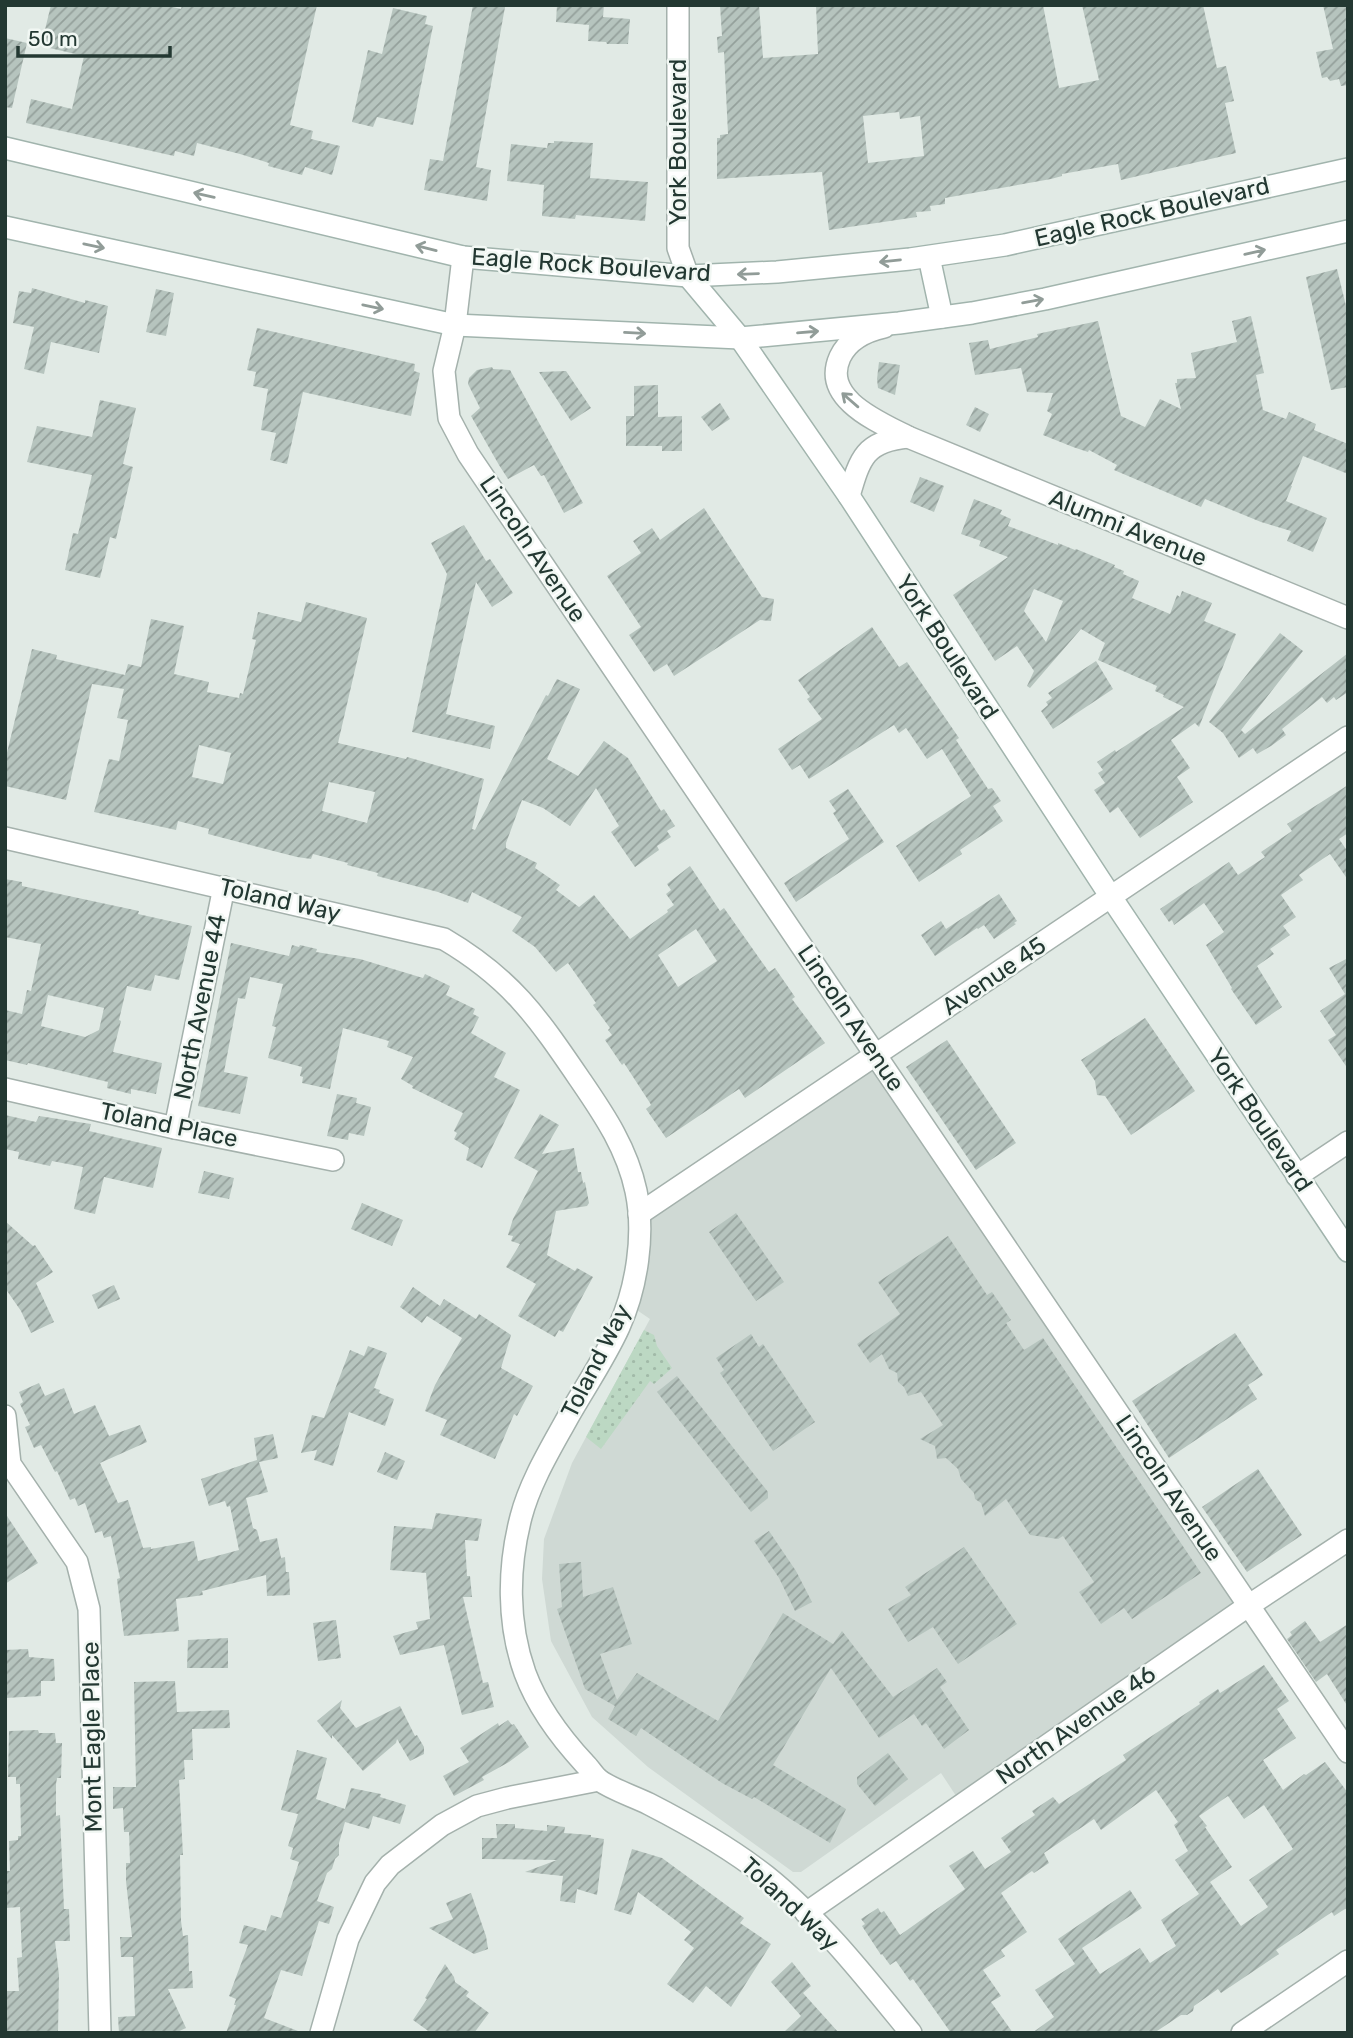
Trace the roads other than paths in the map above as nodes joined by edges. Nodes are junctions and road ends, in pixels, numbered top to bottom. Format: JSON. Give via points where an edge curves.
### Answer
{"nodes":[{"id":1,"x":678,"y":5,"type":"edge"},
{"id":2,"x":5,"y":148,"type":"edge"},
{"id":3,"x":1348,"y":169,"type":"edge"},
{"id":4,"x":5,"y":226,"type":"edge"},
{"id":5,"x":1348,"y":231,"type":"edge"},
{"id":6,"x":463,"y":257,"type":"junction"},
{"id":7,"x":929,"y":257,"type":"junction"},
{"id":8,"x":688,"y":276,"type":"junction"},
{"id":9,"x":942,"y":317,"type":"junction"},
{"id":10,"x":899,"y":323,"type":"junction"},
{"id":11,"x":456,"y":325,"type":"junction"},
{"id":12,"x":740,"y":338,"type":"junction"},
{"id":13,"x":908,"y":437,"type":"junction"},
{"id":14,"x":849,"y":496,"type":"junction"},
{"id":15,"x":1348,"y":618,"type":"edge"},
{"id":16,"x":1348,"y":737,"type":"edge"},
{"id":17,"x":5,"y":838,"type":"edge"},
{"id":18,"x":224,"y":887,"type":"junction"},
{"id":19,"x":1111,"y":897,"type":"junction"},
{"id":20,"x":876,"y":1055,"type":"junction"},
{"id":21,"x":5,"y":1088,"type":"edge"},
{"id":22,"x":175,"y":1128,"type":"junction"},
{"id":23,"x":1348,"y":1142,"type":"edge"},
{"id":24,"x":333,"y":1160,"type":"dead end"},
{"id":25,"x":1297,"y":1176,"type":"junction"},
{"id":26,"x":639,"y":1214,"type":"junction"},
{"id":27,"x":1348,"y":1251,"type":"edge"},
{"id":28,"x":5,"y":1416,"type":"edge"},
{"id":29,"x":8,"y":1463,"type":"edge"},
{"id":30,"x":1348,"y":1540,"type":"edge"},
{"id":31,"x":1248,"y":1606,"type":"junction"},
{"id":32,"x":1348,"y":1752,"type":"edge"},
{"id":33,"x":599,"y":1780,"type":"junction"},
{"id":34,"x":807,"y":1913,"type":"junction"},
{"id":35,"x":1348,"y":1961,"type":"edge"},
{"id":36,"x":100,"y":2033,"type":"edge"},
{"id":37,"x":321,"y":2033,"type":"edge"},
{"id":38,"x":911,"y":2033,"type":"edge"},
{"id":39,"x":1242,"y":2033,"type":"edge"}],
"edges":[{"from":1,"to":8,"type":"street","name":"York Boulevard","via":[[678,247]]},
{"from":6,"to":2,"type":"street","name":"Eagle Rock Boulevard","one_way":true},
{"from":3,"to":7,"type":"street","name":"Eagle Rock Boulevard"},
{"from":4,"to":11,"type":"street","one_way":true},
{"from":9,"to":5,"type":"street","one_way":true,"via":[[1045,299]]},
{"from":6,"to":8,"type":"street","name":"Eagle Rock Boulevard"},
{"from":6,"to":11,"type":"street","name":"Lincoln Avenue"},
{"from":7,"to":8,"type":"street","name":"Eagle Rock Boulevard","one_way":true},
{"from":7,"to":9,"type":"street"},
{"from":8,"to":12,"type":"street","name":"York Boulevard"},
{"from":9,"to":10,"type":"street"},
{"from":12,"to":10,"type":"street","one_way":true},
{"from":13,"to":10,"type":"street","name":"Alumni Avenue","one_way":true,"via":[[851,402],[836,378],[844,349],[858,337]]},
{"from":11,"to":12,"type":"street","one_way":true},
{"from":11,"to":20,"type":"street","name":"Lincoln Avenue","via":[[444,371],[449,418],[468,454]]},
{"from":12,"to":14,"type":"street","name":"York Boulevard"},
{"from":13,"to":14,"type":"street","via":[[888,439],[864,455]]},
{"from":13,"to":15,"type":"street","name":"Alumni Avenue"},
{"from":14,"to":19,"type":"street","name":"York Boulevard"},
{"from":16,"to":19,"type":"street","name":"Avenue 45"},
{"from":17,"to":18,"type":"street","name":"Toland Way"},
{"from":18,"to":22,"type":"street","name":"North Avenue 44"},
{"from":18,"to":26,"type":"street","name":"Toland Way","via":[[431,935],[477,958],[525,1002],[608,1120],[630,1169]]},
{"from":19,"to":20,"type":"street","name":"Avenue 45"},
{"from":19,"to":25,"type":"street","name":"York Boulevard"},
{"from":20,"to":26,"type":"street","name":"Avenue 45"},
{"from":20,"to":31,"type":"street","name":"Lincoln Avenue"},
{"from":21,"to":22,"type":"street","name":"Toland Place"},
{"from":22,"to":24,"type":"street","name":"Toland Place"},
{"from":23,"to":25,"type":"street"},
{"from":25,"to":27,"type":"street","name":"York Boulevard"},
{"from":26,"to":33,"type":"street","name":"Toland Way","via":[[632,1287],[620,1325],[522,1514],[511,1594],[515,1636],[537,1698],[560,1737]]},
{"from":28,"to":29,"type":"street","name":"Mont Eagle Place"},
{"from":29,"to":36,"type":"street","name":"Mont Eagle Place","via":[[77,1562],[89,1609]]},
{"from":30,"to":31,"type":"street","name":"North Avenue 46"},
{"from":31,"to":32,"type":"street","name":"Lincoln Avenue"},
{"from":31,"to":34,"type":"street","name":"North Avenue 46"},
{"from":33,"to":34,"type":"street","name":"Toland Way","via":[[720,1842]]},
{"from":33,"to":37,"type":"street","via":[[477,1807],[412,1845],[390,1865],[375,1883],[348,1939]]},
{"from":34,"to":38,"type":"street","name":"Toland Way"},
{"from":35,"to":39,"type":"street"}]}
